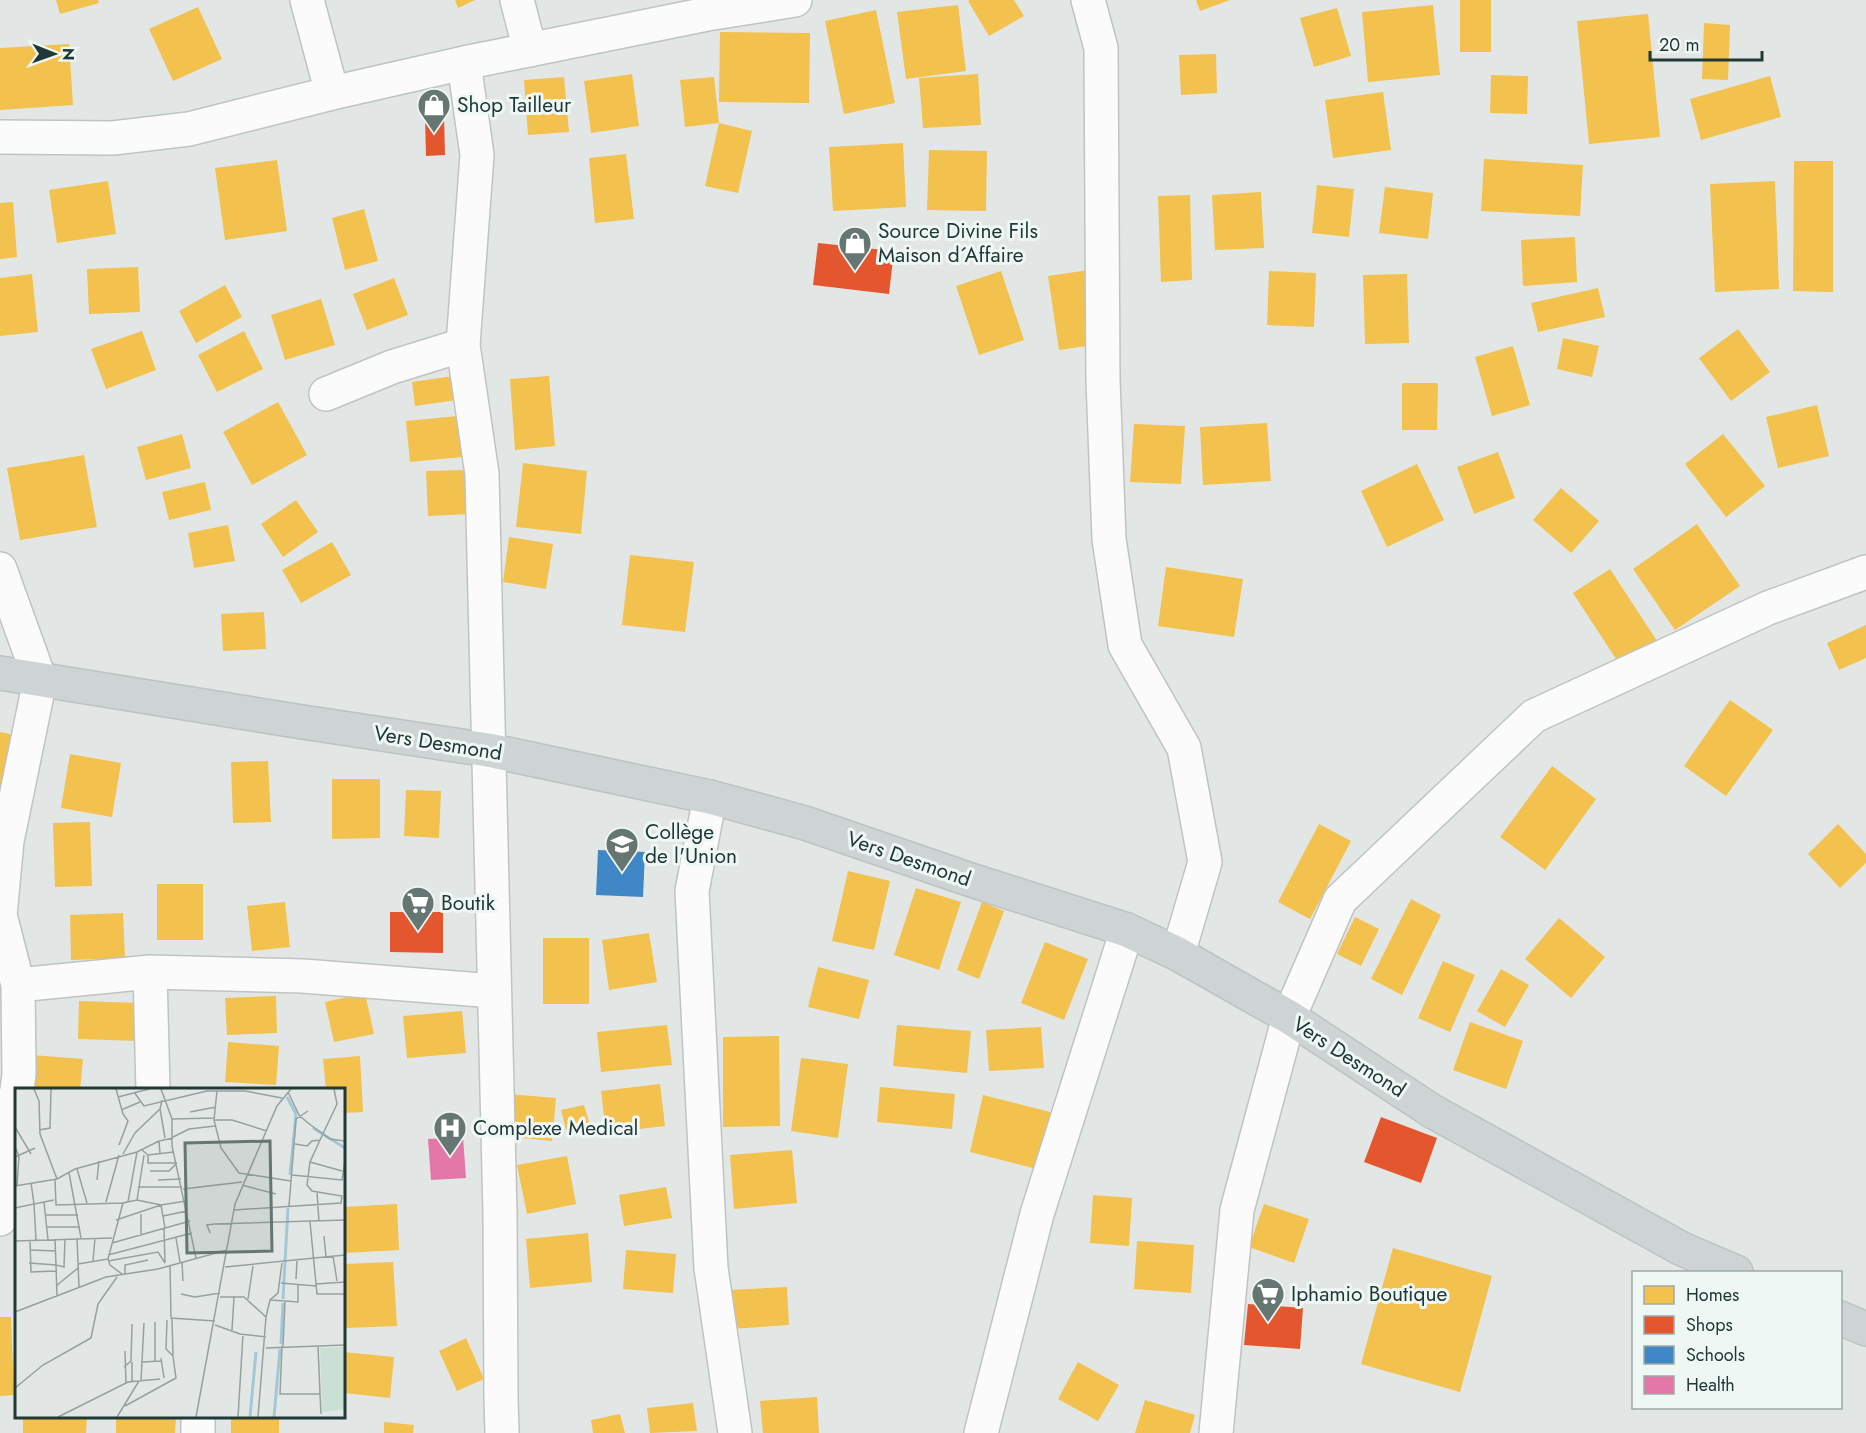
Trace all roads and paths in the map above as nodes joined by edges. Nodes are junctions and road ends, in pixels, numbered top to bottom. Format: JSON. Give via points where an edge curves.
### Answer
{"nodes":[{"id":1,"x":307,"y":0,"type":"edge"},
{"id":2,"x":518,"y":0,"type":"edge"},
{"id":3,"x":795,"y":0,"type":"edge"},
{"id":4,"x":1088,"y":0,"type":"edge"},
{"id":5,"x":705,"y":7,"type":"edge"},
{"id":6,"x":530,"y":50,"type":"junction"},
{"id":7,"x":464,"y":63,"type":"junction"},
{"id":8,"x":332,"y":93,"type":"junction"},
{"id":9,"x":0,"y":137,"type":"edge"},
{"id":10,"x":463,"y":345,"type":"junction"},
{"id":11,"x":326,"y":394,"type":"dead end"},
{"id":12,"x":0,"y":569,"type":"edge"},
{"id":13,"x":1866,"y":572,"type":"edge"},
{"id":14,"x":0,"y":673,"type":"edge"},
{"id":15,"x":40,"y":680,"type":"junction"},
{"id":16,"x":488,"y":750,"type":"junction"},
{"id":17,"x":710,"y":797,"type":"junction"},
{"id":18,"x":1127,"y":930,"type":"junction"},
{"id":19,"x":1178,"y":954,"type":"junction"},
{"id":20,"x":150,"y":972,"type":"junction"},
{"id":21,"x":18,"y":985,"type":"junction"},
{"id":22,"x":494,"y":991,"type":"junction"},
{"id":23,"x":1289,"y":1017,"type":"junction"},
{"id":24,"x":17,"y":1088,"type":"edge"},
{"id":25,"x":153,"y":1088,"type":"edge"},
{"id":26,"x":15,"y":1102,"type":"edge"},
{"id":27,"x":0,"y":1219,"type":"edge"},
{"id":28,"x":1734,"y":1271,"type":"edge"},
{"id":29,"x":1842,"y":1319,"type":"edge"},
{"id":30,"x":1866,"y":1329,"type":"edge"},
{"id":31,"x":502,"y":1433,"type":"edge"},
{"id":32,"x":735,"y":1433,"type":"edge"},
{"id":33,"x":981,"y":1433,"type":"edge"},
{"id":34,"x":1216,"y":1433,"type":"edge"}],
"edges":[{"from":1,"to":8,"type":"street"},
{"from":2,"to":6,"type":"street"},
{"from":3,"to":5,"type":"street"},
{"from":4,"to":19,"type":"street","via":[[1101,48],[1103,380],[1109,539],[1125,645],[1184,748],[1205,862]]},
{"from":5,"to":6,"type":"street"},
{"from":6,"to":7,"type":"street"},
{"from":7,"to":8,"type":"street"},
{"from":7,"to":10,"type":"street","via":[[477,155]]},
{"from":8,"to":9,"type":"street","via":[[189,129],[114,138]]},
{"from":10,"to":11,"type":"street","via":[[392,367]]},
{"from":10,"to":16,"type":"street","via":[[482,474]]},
{"from":12,"to":15,"type":"street"},
{"from":13,"to":23,"type":"street","via":[[1768,609],[1534,717],[1340,900]]},
{"from":14,"to":15,"type":"main road","name":"Vers Desmond"},
{"from":15,"to":16,"type":"main road","name":"Vers Desmond"},
{"from":15,"to":21,"type":"street","via":[[7,841],[0,915]]},
{"from":16,"to":17,"type":"main road","name":"Vers Desmond"},
{"from":16,"to":22,"type":"street"},
{"from":17,"to":18,"type":"main road","name":"Vers Desmond","via":[[805,823]]},
{"from":17,"to":32,"type":"street","via":[[692,891],[711,1268]]},
{"from":18,"to":19,"type":"main road","name":"Vers Desmond"},
{"from":18,"to":33,"type":"street","via":[[1037,1214]]},
{"from":19,"to":23,"type":"main road","name":"Vers Desmond"},
{"from":20,"to":21,"type":"street"},
{"from":20,"to":22,"type":"street","via":[[303,975]]},
{"from":20,"to":25,"type":"street"},
{"from":21,"to":24,"type":"street"},
{"from":22,"to":31,"type":"street"},
{"from":23,"to":28,"type":"main road","name":"Vers Desmond","via":[[1432,1111],[1682,1249]]},
{"from":23,"to":34,"type":"street","via":[[1237,1210]]},
{"from":26,"to":27,"type":"street"},
{"from":29,"to":30,"type":"main road"}]}
